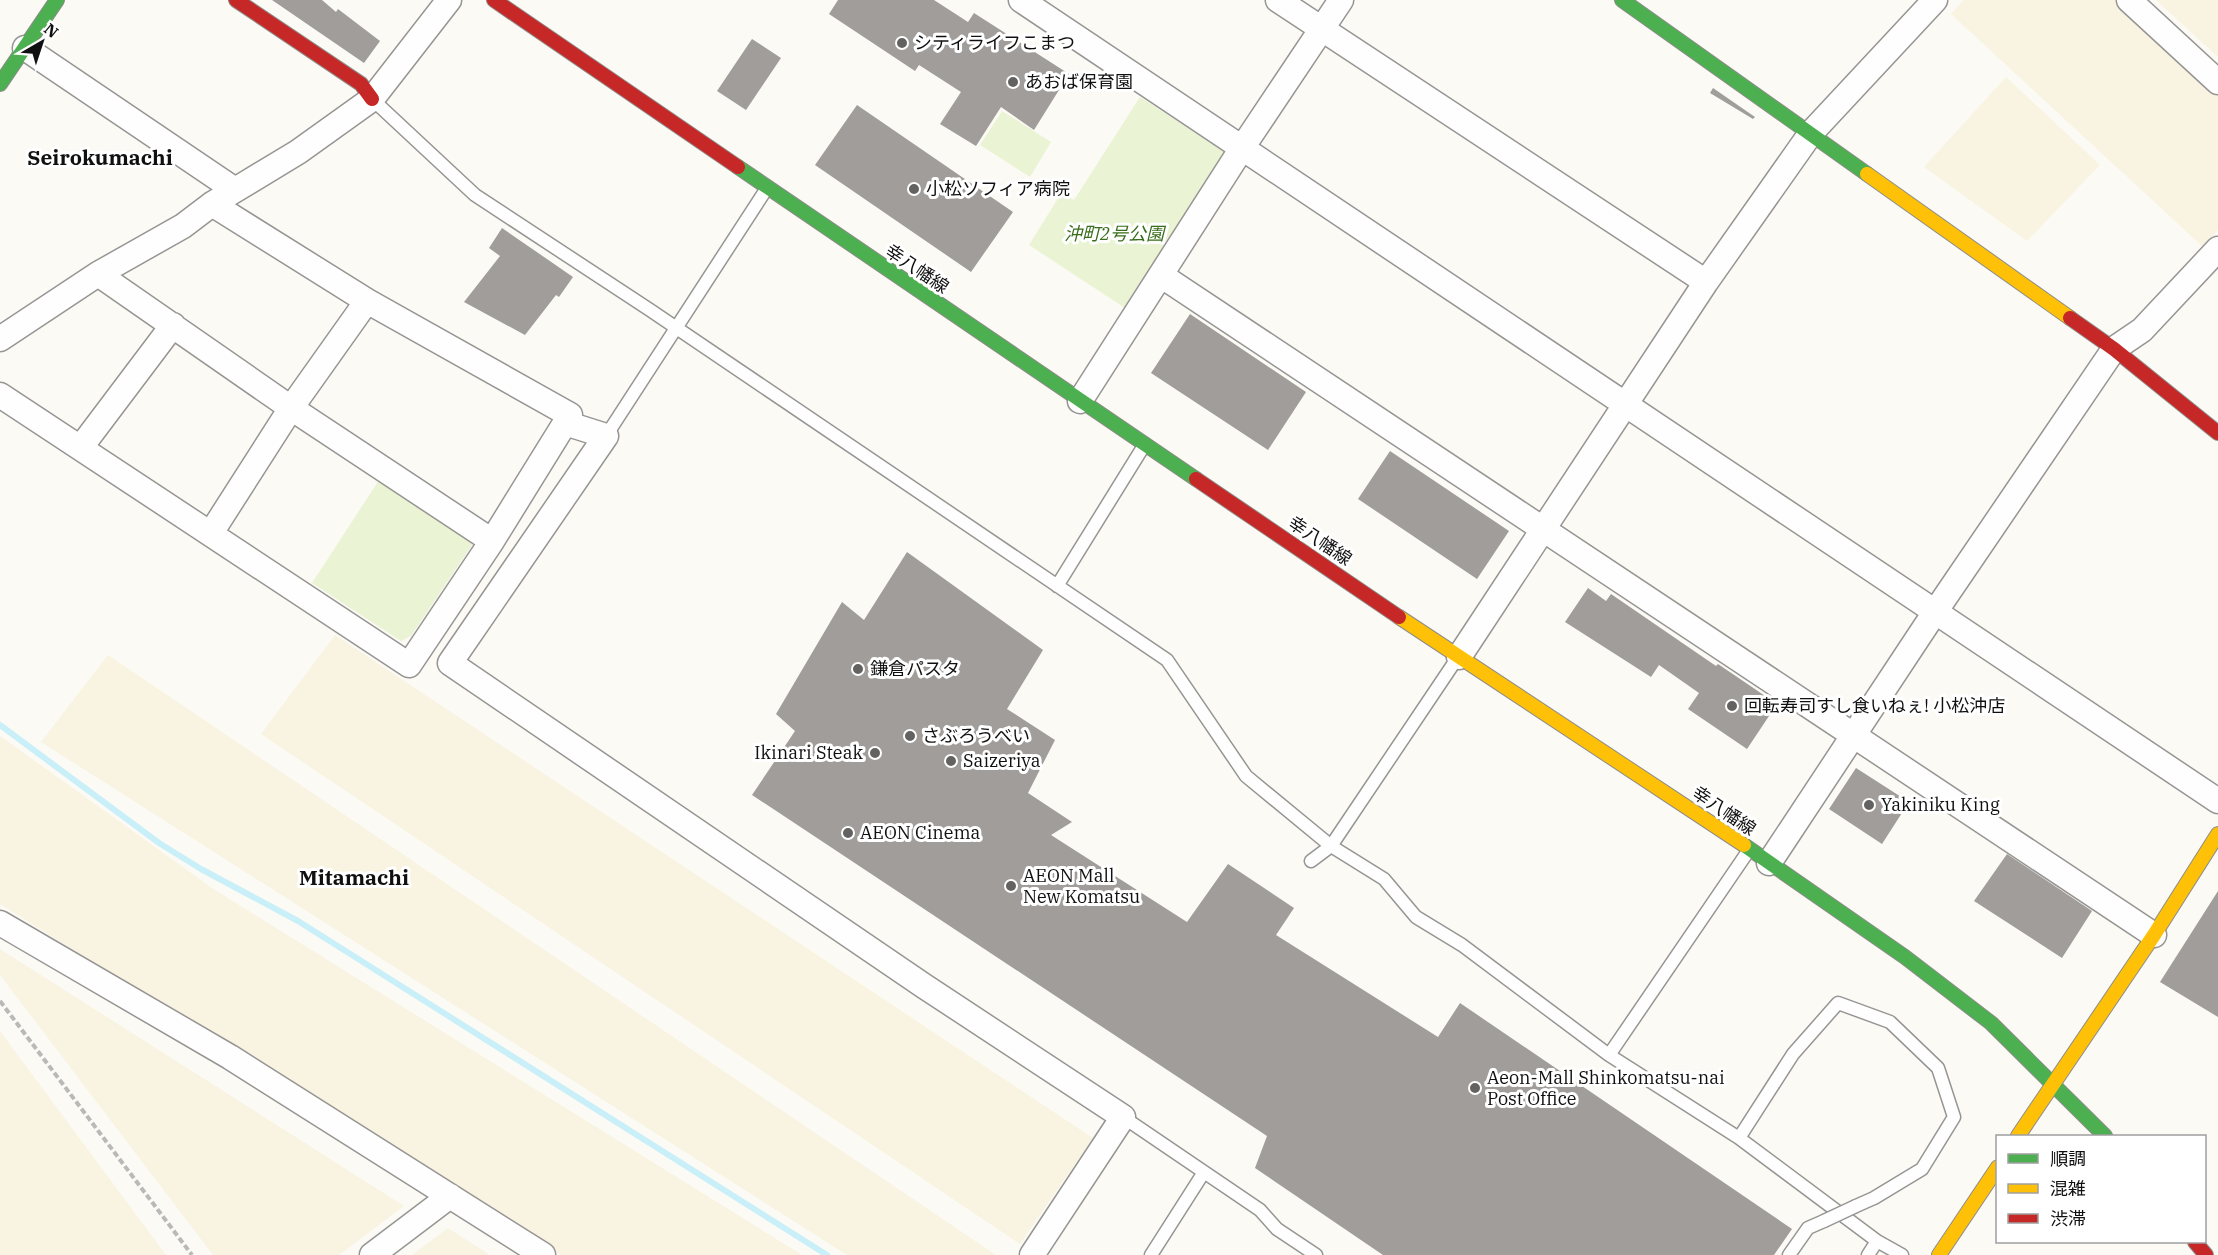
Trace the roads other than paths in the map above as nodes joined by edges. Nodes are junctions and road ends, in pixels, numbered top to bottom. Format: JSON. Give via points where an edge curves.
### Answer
{"nodes":[{"id":1,"x":57,"y":0,"type":"edge"},
{"id":2,"x":236,"y":0,"type":"edge"},
{"id":3,"x":449,"y":0,"type":"edge"},
{"id":4,"x":494,"y":0,"type":"edge"},
{"id":5,"x":1021,"y":0,"type":"edge"},
{"id":6,"x":1278,"y":0,"type":"edge"},
{"id":7,"x":1341,"y":0,"type":"edge"},
{"id":8,"x":1622,"y":0,"type":"edge"},
{"id":9,"x":1935,"y":0,"type":"edge"},
{"id":10,"x":2129,"y":0,"type":"edge"},
{"id":11,"x":1650,"y":10,"type":"edge"},
{"id":12,"x":1322,"y":29,"type":"junction"},
{"id":13,"x":25,"y":48,"type":"junction"},
{"id":14,"x":2218,"y":82,"type":"edge"},
{"id":15,"x":0,"y":84,"type":"edge"},
{"id":16,"x":372,"y":99,"type":"junction"},
{"id":17,"x":1811,"y":133,"type":"junction"},
{"id":18,"x":1242,"y":148,"type":"junction"},
{"id":19,"x":767,"y":188,"type":"junction"},
{"id":20,"x":235,"y":190,"type":"junction"},
{"id":21,"x":212,"y":204,"type":"junction"},
{"id":22,"x":2218,"y":249,"type":"edge"},
{"id":23,"x":98,"y":274,"type":"junction"},
{"id":24,"x":1162,"y":276,"type":"junction"},
{"id":25,"x":1706,"y":282,"type":"junction"},
{"id":26,"x":367,"y":301,"type":"junction"},
{"id":27,"x":172,"y":325,"type":"junction"},
{"id":28,"x":675,"y":328,"type":"junction"},
{"id":29,"x":0,"y":339,"type":"edge"},
{"id":30,"x":2114,"y":349,"type":"junction"},
{"id":31,"x":0,"y":395,"type":"edge"},
{"id":32,"x":1080,"y":401,"type":"junction"},
{"id":33,"x":1627,"y":404,"type":"junction"},
{"id":34,"x":291,"y":408,"type":"junction"},
{"id":35,"x":565,"y":423,"type":"junction"},
{"id":36,"x":2218,"y":433,"type":"edge"},
{"id":37,"x":606,"y":435,"type":"junction"},
{"id":38,"x":1145,"y":444,"type":"junction"},
{"id":39,"x":81,"y":447,"type":"junction"},
{"id":40,"x":1544,"y":528,"type":"junction"},
{"id":41,"x":211,"y":533,"type":"junction"},
{"id":42,"x":492,"y":541,"type":"junction"},
{"id":43,"x":1057,"y":586,"type":"junction"},
{"id":44,"x":1935,"y":612,"type":"junction"},
{"id":45,"x":1459,"y":657,"type":"junction"},
{"id":46,"x":1853,"y":735,"type":"junction"},
{"id":47,"x":2218,"y":801,"type":"edge"},
{"id":48,"x":2218,"y":834,"type":"edge"},
{"id":49,"x":1331,"y":846,"type":"junction"},
{"id":50,"x":1750,"y":849,"type":"junction"},
{"id":51,"x":1311,"y":861,"type":"dead end"},
{"id":52,"x":1769,"y":863,"type":"junction"},
{"id":53,"x":0,"y":923,"type":"edge"},
{"id":54,"x":2154,"y":935,"type":"junction"},
{"id":55,"x":1609,"y":1055,"type":"junction"},
{"id":56,"x":2053,"y":1086,"type":"junction"},
{"id":57,"x":1123,"y":1117,"type":"junction"},
{"id":58,"x":2019,"y":1135,"type":"edge"},
{"id":59,"x":2103,"y":1135,"type":"edge"},
{"id":60,"x":1739,"y":1138,"type":"junction"},
{"id":61,"x":1996,"y":1170,"type":"edge"},
{"id":62,"x":1204,"y":1172,"type":"junction"},
{"id":63,"x":450,"y":1196,"type":"junction"},
{"id":64,"x":1877,"y":1241,"type":"junction"},
{"id":65,"x":2196,"y":1243,"type":"edge"},
{"id":66,"x":372,"y":1255,"type":"edge"},
{"id":67,"x":543,"y":1255,"type":"edge"},
{"id":68,"x":1032,"y":1255,"type":"edge"},
{"id":69,"x":1151,"y":1255,"type":"edge"},
{"id":70,"x":1316,"y":1255,"type":"edge"},
{"id":71,"x":1790,"y":1255,"type":"edge"},
{"id":72,"x":1868,"y":1255,"type":"edge"},
{"id":73,"x":1902,"y":1255,"type":"edge"},
{"id":74,"x":1939,"y":1255,"type":"edge"},
{"id":75,"x":2206,"y":1255,"type":"edge"}],
"edges":[{"from":1,"to":13,"type":"street"},
{"from":2,"to":16,"type":"street","via":[[361,84]]},
{"from":3,"to":16,"type":"street"},
{"from":4,"to":19,"type":"street","name":"幸八幡線"},
{"from":5,"to":18,"type":"street"},
{"from":6,"to":12,"type":"street"},
{"from":7,"to":12,"type":"street"},
{"from":8,"to":11,"type":"street"},
{"from":9,"to":17,"type":"street"},
{"from":10,"to":14,"type":"street"},
{"from":11,"to":17,"type":"street"},
{"from":12,"to":18,"type":"street"},
{"from":12,"to":25,"type":"street"},
{"from":13,"to":15,"type":"street"},
{"from":13,"to":20,"type":"street"},
{"from":16,"to":20,"type":"street","via":[[298,152]]},
{"from":16,"to":28,"type":"lane","via":[[475,195]]},
{"from":17,"to":25,"type":"street"},
{"from":17,"to":30,"type":"street"},
{"from":18,"to":24,"type":"street"},
{"from":18,"to":33,"type":"street"},
{"from":19,"to":28,"type":"lane"},
{"from":19,"to":32,"type":"street","name":"幸八幡線"},
{"from":20,"to":21,"type":"street"},
{"from":21,"to":23,"type":"street","via":[[183,226]]},
{"from":21,"to":26,"type":"street"},
{"from":22,"to":30,"type":"street","via":[[2142,330]]},
{"from":23,"to":27,"type":"street"},
{"from":23,"to":29,"type":"street"},
{"from":24,"to":32,"type":"street"},
{"from":24,"to":40,"type":"street"},
{"from":25,"to":33,"type":"street"},
{"from":26,"to":34,"type":"street"},
{"from":26,"to":35,"type":"street","via":[[570,415]]},
{"from":27,"to":34,"type":"street"},
{"from":27,"to":39,"type":"street"},
{"from":28,"to":37,"type":"lane"},
{"from":28,"to":43,"type":"lane"},
{"from":30,"to":36,"type":"street"},
{"from":30,"to":44,"type":"street"},
{"from":31,"to":39,"type":"street"},
{"from":32,"to":38,"type":"street","name":"幸八幡線"},
{"from":33,"to":40,"type":"street"},
{"from":33,"to":44,"type":"street"},
{"from":34,"to":41,"type":"street"},
{"from":34,"to":42,"type":"street"},
{"from":35,"to":37,"type":"street"},
{"from":35,"to":42,"type":"street"},
{"from":37,"to":57,"type":"street","via":[[450,663]]},
{"from":38,"to":43,"type":"lane"},
{"from":38,"to":45,"type":"street","name":"幸八幡線"},
{"from":39,"to":41,"type":"street"},
{"from":40,"to":45,"type":"street"},
{"from":40,"to":46,"type":"street"},
{"from":41,"to":42,"type":"street","via":[[409,665]]},
{"from":43,"to":49,"type":"lane","via":[[1167,660],[1246,776]]},
{"from":44,"to":46,"type":"street"},
{"from":44,"to":47,"type":"street"},
{"from":45,"to":49,"type":"lane"},
{"from":45,"to":50,"type":"street","name":"幸八幡線"},
{"from":46,"to":52,"type":"street"},
{"from":46,"to":54,"type":"street"},
{"from":48,"to":54,"type":"street"},
{"from":49,"to":51,"type":"lane"},
{"from":49,"to":55,"type":"lane","via":[[1384,879],[1416,917],[1462,945]]},
{"from":50,"to":52,"type":"street","name":"幸八幡線"},
{"from":50,"to":55,"type":"lane"},
{"from":52,"to":56,"type":"street","name":"幸八幡線","via":[[1905,957],[1991,1023]]},
{"from":53,"to":63,"type":"street","via":[[230,1057]]},
{"from":54,"to":56,"type":"street"},
{"from":55,"to":60,"type":"lane"},
{"from":56,"to":58,"type":"street"},
{"from":56,"to":59,"type":"street","name":"幸八幡線"},
{"from":57,"to":62,"type":"lane"},
{"from":57,"to":68,"type":"street"},
{"from":60,"to":64,"type":"lane"},
{"from":60,"to":71,"type":"lane","bridge":true,"via":[[1793,1054],[1838,1003],[1890,1022],[1938,1068],[1954,1117],[1922,1168],[1874,1198],[1808,1228]]},
{"from":61,"to":74,"type":"street"},
{"from":62,"to":69,"type":"lane"},
{"from":62,"to":70,"type":"lane"},
{"from":63,"to":66,"type":"street"},
{"from":63,"to":67,"type":"street"},
{"from":64,"to":72,"type":"lane"},
{"from":64,"to":73,"type":"lane"},
{"from":65,"to":75,"type":"street"}]}
